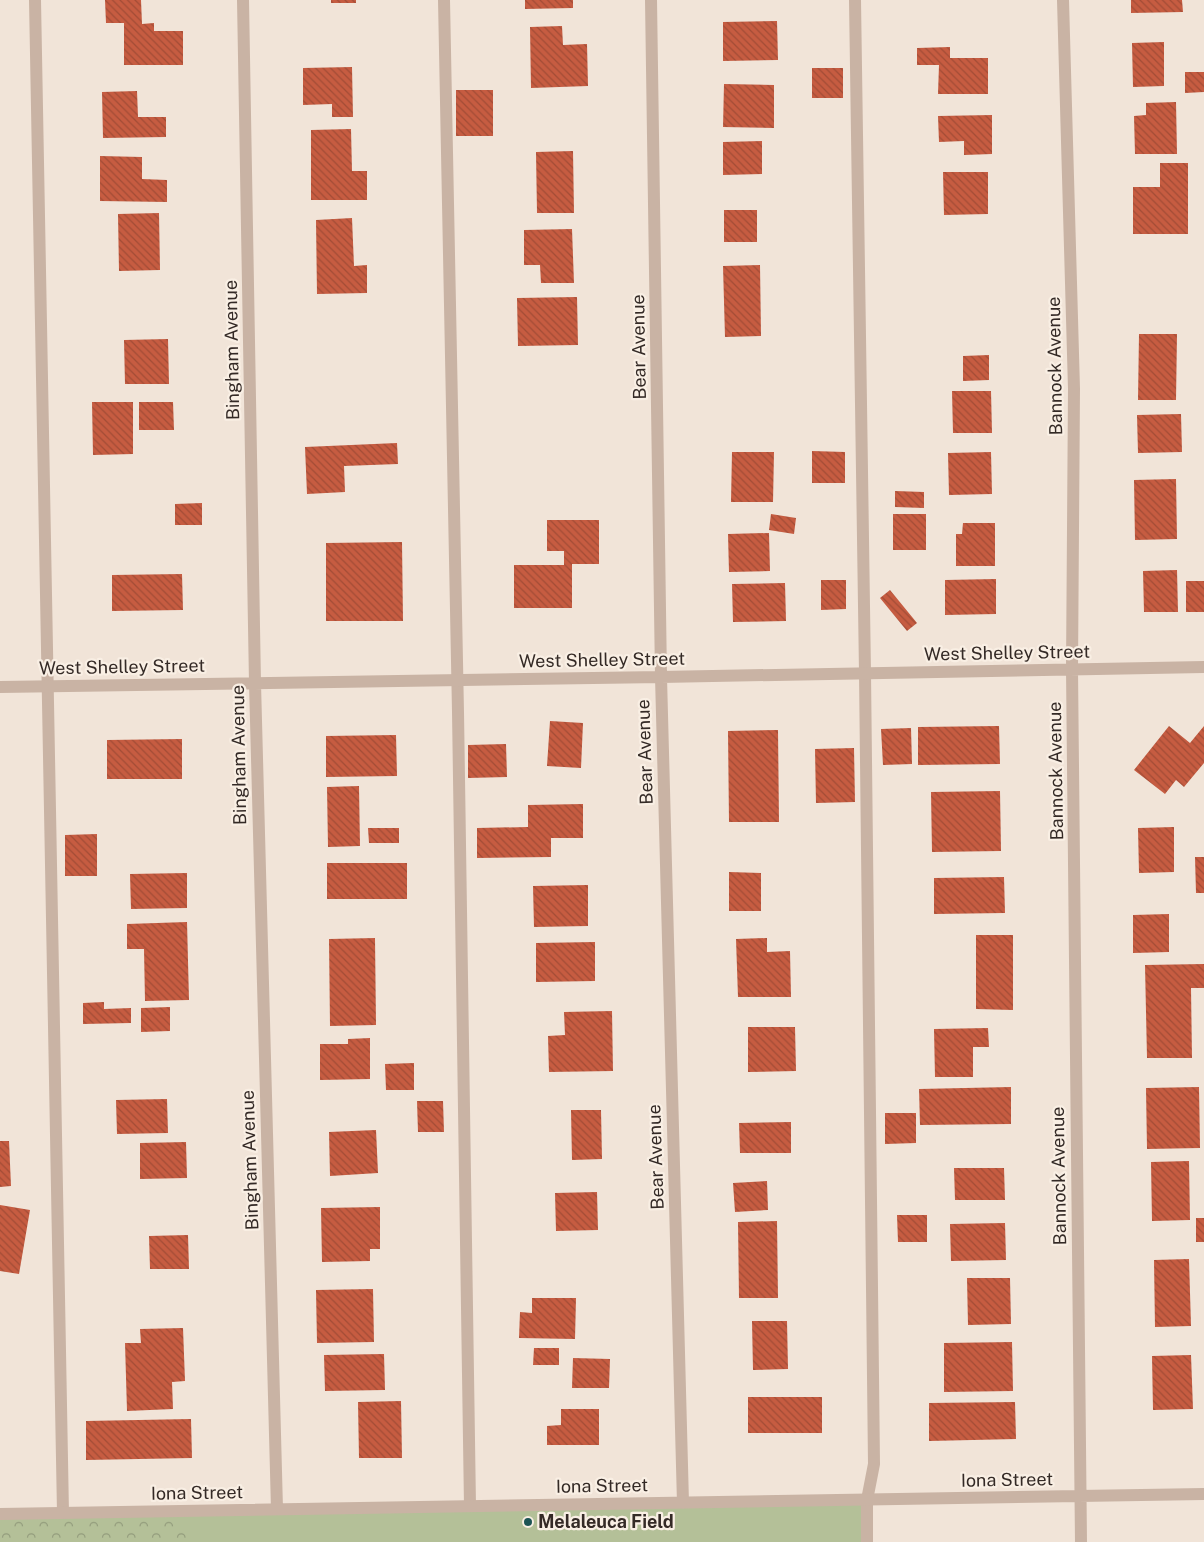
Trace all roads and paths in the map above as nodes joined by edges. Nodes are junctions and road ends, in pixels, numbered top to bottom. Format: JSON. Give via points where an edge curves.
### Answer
{"nodes":[{"id":1,"x":35,"y":0,"type":"edge"},
{"id":2,"x":243,"y":0,"type":"edge"},
{"id":3,"x":444,"y":0,"type":"edge"},
{"id":4,"x":651,"y":0,"type":"edge"},
{"id":5,"x":855,"y":0,"type":"edge"},
{"id":6,"x":1063,"y":0,"type":"edge"},
{"id":7,"x":1204,"y":667,"type":"edge"},
{"id":8,"x":1072,"y":669,"type":"junction"},
{"id":9,"x":865,"y":673,"type":"junction"},
{"id":10,"x":661,"y":677,"type":"junction"},
{"id":11,"x":457,"y":680,"type":"junction"},
{"id":12,"x":255,"y":683,"type":"junction"},
{"id":13,"x":0,"y":686,"type":"edge"},
{"id":14,"x":48,"y":686,"type":"junction"},
{"id":15,"x":1204,"y":1494,"type":"edge"},
{"id":16,"x":1080,"y":1496,"type":"junction"},
{"id":17,"x":867,"y":1500,"type":"junction"},
{"id":18,"x":683,"y":1503,"type":"junction"},
{"id":19,"x":470,"y":1506,"type":"junction"},
{"id":20,"x":277,"y":1509,"type":"junction"},
{"id":21,"x":63,"y":1513,"type":"junction"},
{"id":22,"x":0,"y":1514,"type":"edge"},
{"id":23,"x":868,"y":1542,"type":"edge"},
{"id":24,"x":1080,"y":1542,"type":"edge"}],
"edges":[{"from":1,"to":14,"type":"street"},
{"from":2,"to":12,"type":"street","name":"Bingham Avenue"},
{"from":3,"to":11,"type":"street"},
{"from":4,"to":10,"type":"street","name":"Bear Avenue"},
{"from":5,"to":9,"type":"street"},
{"from":6,"to":8,"type":"street","name":"Bannock Avenue","via":[[1074,389]]},
{"from":7,"to":8,"type":"street","name":"West Shelley Street"},
{"from":8,"to":9,"type":"street","name":"West Shelley Street"},
{"from":8,"to":16,"type":"street","name":"Bannock Avenue"},
{"from":9,"to":10,"type":"street","name":"West Shelley Street"},
{"from":9,"to":17,"type":"street","via":[[874,1454]]},
{"from":10,"to":11,"type":"street","name":"West Shelley Street"},
{"from":10,"to":18,"type":"street","name":"Bear Avenue"},
{"from":11,"to":12,"type":"street","name":"West Shelley Street"},
{"from":11,"to":19,"type":"street"},
{"from":12,"to":14,"type":"street","name":"West Shelley Street"},
{"from":12,"to":20,"type":"street","name":"Bingham Avenue"},
{"from":13,"to":14,"type":"street","name":"West Shelley Street"},
{"from":14,"to":21,"type":"street"},
{"from":15,"to":16,"type":"street","name":"Iona Street"},
{"from":16,"to":17,"type":"street","name":"Iona Street"},
{"from":16,"to":24,"type":"street","name":"Bannock Avenue"},
{"from":17,"to":18,"type":"street","name":"Iona Street"},
{"from":17,"to":23,"type":"street"},
{"from":18,"to":19,"type":"street","name":"Iona Street"},
{"from":19,"to":20,"type":"street","name":"Iona Street"},
{"from":20,"to":21,"type":"street","name":"Iona Street"},
{"from":21,"to":22,"type":"street","name":"Iona Street"}]}
